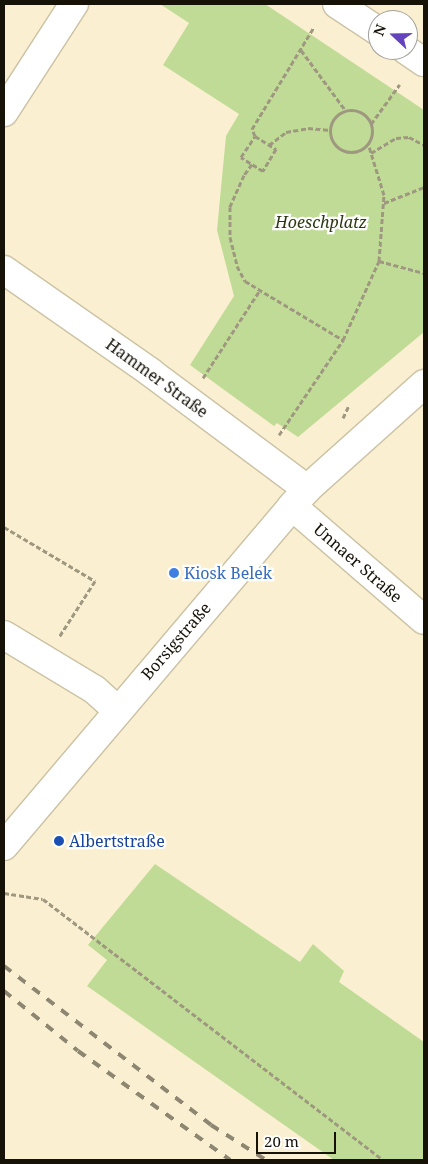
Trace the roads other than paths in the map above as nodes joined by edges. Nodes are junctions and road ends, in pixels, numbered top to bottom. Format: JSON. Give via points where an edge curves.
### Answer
{"nodes":[{"id":1,"x":74,"y":4,"type":"edge"},
{"id":2,"x":337,"y":4,"type":"edge"},
{"id":3,"x":368,"y":24,"type":"edge"},
{"id":4,"x":4,"y":112,"type":"edge"},
{"id":5,"x":4,"y":270,"type":"edge"},
{"id":6,"x":424,"y":384,"type":"edge"},
{"id":7,"x":300,"y":498,"type":"junction"},
{"id":8,"x":424,"y":620,"type":"edge"},
{"id":9,"x":4,"y":635,"type":"edge"},
{"id":10,"x":117,"y":710,"type":"junction"},
{"id":11,"x":4,"y":846,"type":"edge"}],
"edges":[{"from":1,"to":4,"type":"street"},
{"from":2,"to":3,"type":"street"},
{"from":5,"to":7,"type":"street","name":"Hammer Straße","via":[[150,372]]},
{"from":6,"to":7,"type":"street","name":"Borsigstraße"},
{"from":7,"to":8,"type":"street","name":"Unnaer Straße"},
{"from":7,"to":10,"type":"street","name":"Borsigstraße"},
{"from":9,"to":10,"type":"street","via":[[95,690]]},
{"from":10,"to":11,"type":"street","name":"Borsigstraße"}]}
